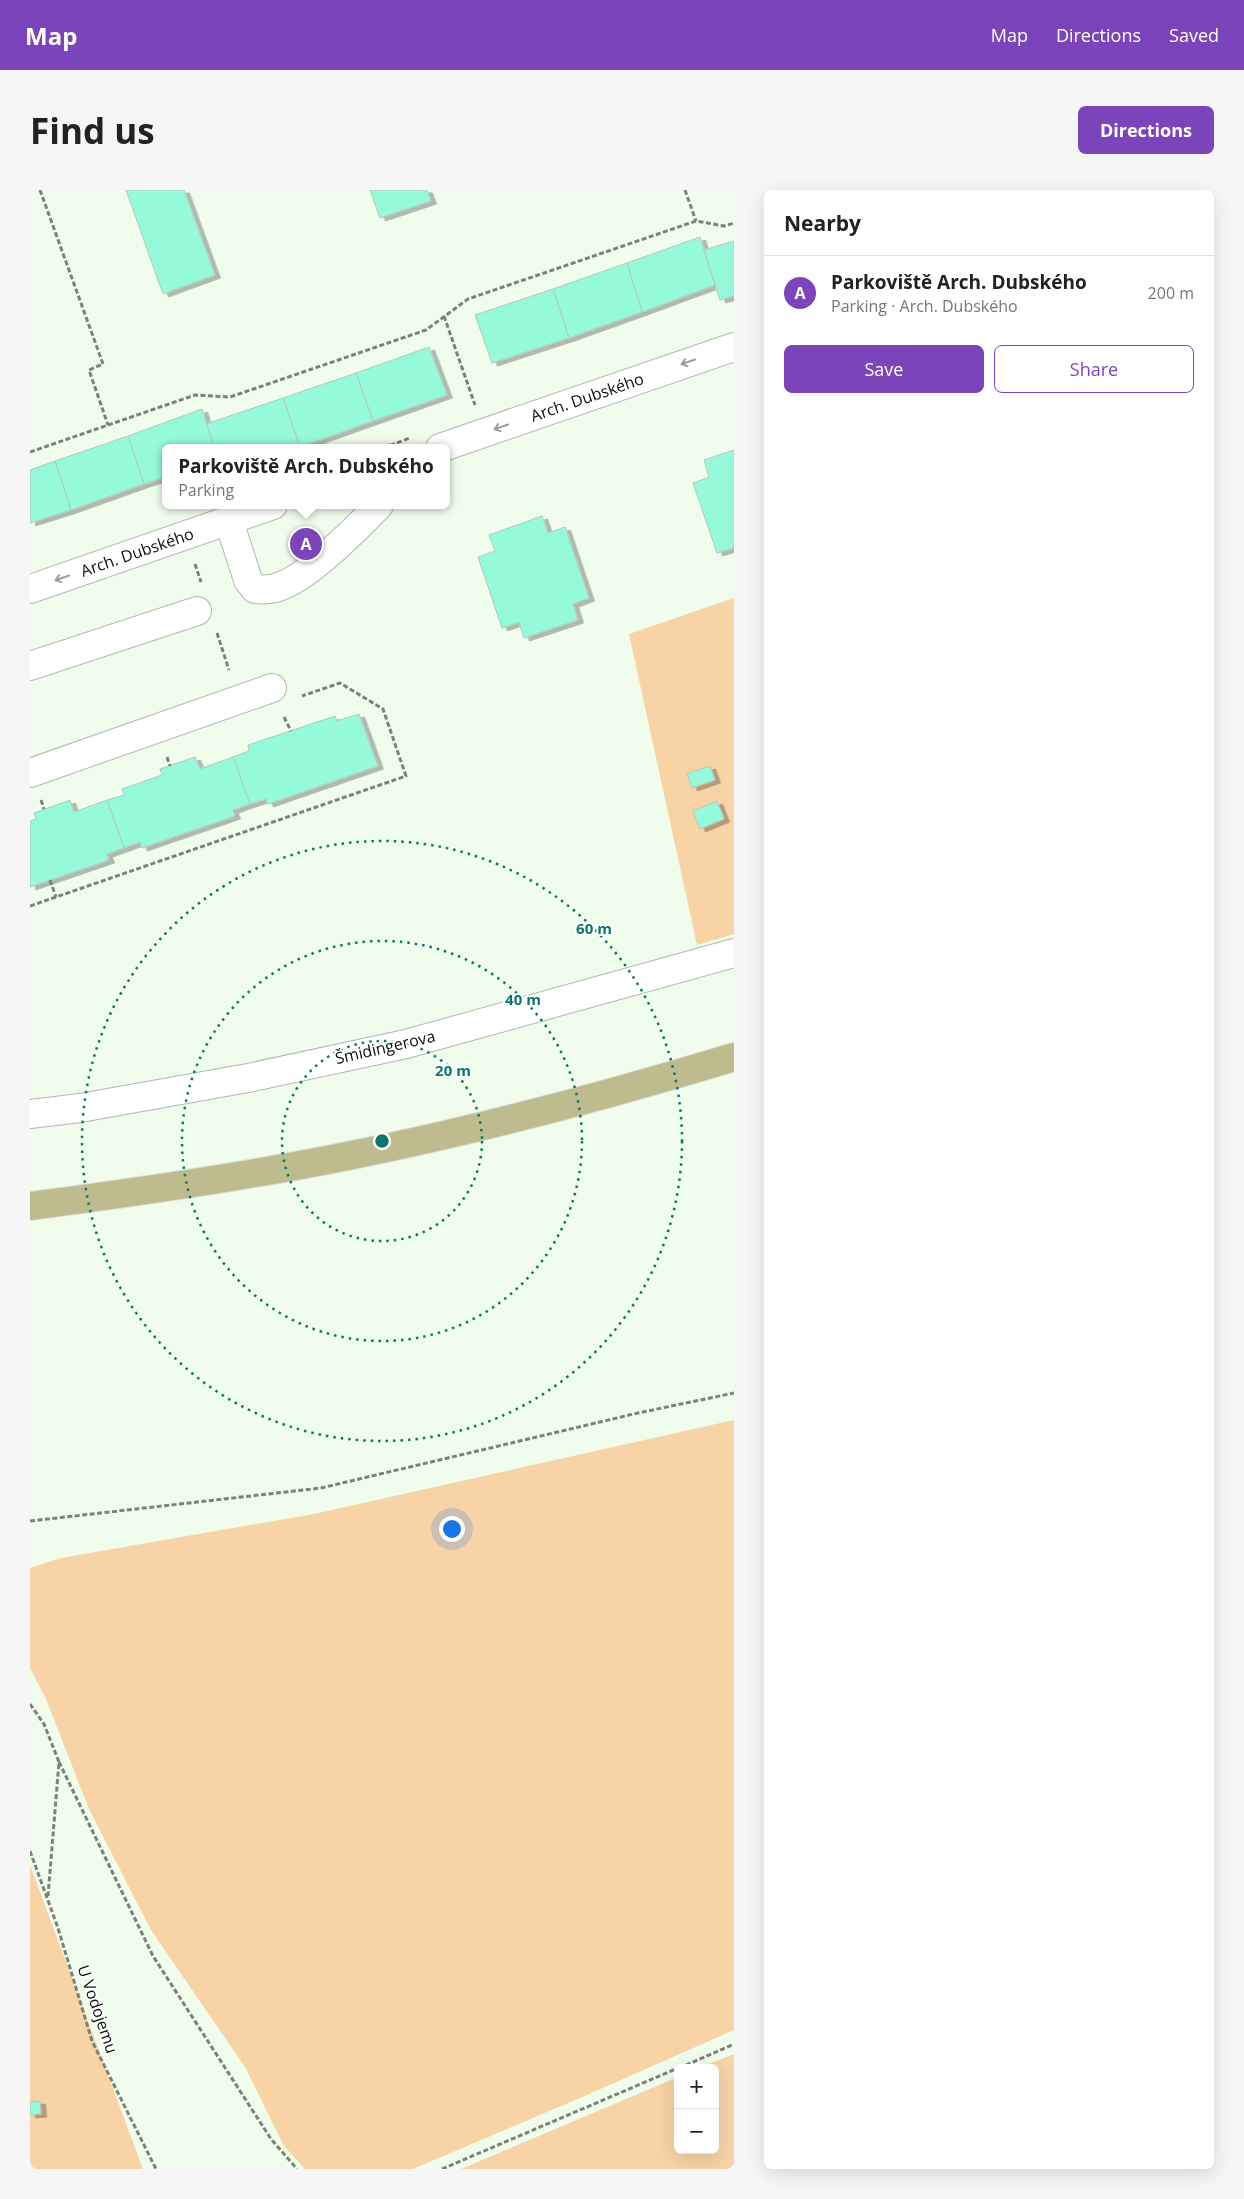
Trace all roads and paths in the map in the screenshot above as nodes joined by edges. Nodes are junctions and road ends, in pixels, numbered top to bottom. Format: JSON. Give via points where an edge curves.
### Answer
{"nodes":[{"id":1,"x":40,"y":190,"type":"edge"},
{"id":2,"x":685,"y":190,"type":"edge"},
{"id":3,"x":696,"y":221,"type":"junction"},
{"id":4,"x":734,"y":223,"type":"edge"},
{"id":5,"x":444,"y":316,"type":"junction"},
{"id":6,"x":734,"y":346,"type":"edge"},
{"id":7,"x":475,"y":406,"type":"dead end"},
{"id":8,"x":108,"y":425,"type":"junction"},
{"id":9,"x":450,"y":445,"type":"edge"},
{"id":10,"x":30,"y":452,"type":"edge"},
{"id":11,"x":262,"y":509,"type":"edge"},
{"id":12,"x":375,"y":509,"type":"edge"},
{"id":13,"x":229,"y":521,"type":"junction"},
{"id":14,"x":30,"y":589,"type":"edge"},
{"id":15,"x":197,"y":611,"type":"dead end"},
{"id":16,"x":30,"y":666,"type":"edge"},
{"id":17,"x":284,"y":693,"type":"joint"},
{"id":18,"x":32,"y":765,"type":"edge"},
{"id":19,"x":50,"y":880,"type":"dead end"},
{"id":20,"x":56,"y":897,"type":"junction"},
{"id":21,"x":30,"y":906,"type":"edge"},
{"id":22,"x":734,"y":953,"type":"edge"},
{"id":23,"x":734,"y":1057,"type":"edge"},
{"id":24,"x":30,"y":1114,"type":"edge"},
{"id":25,"x":30,"y":1206,"type":"edge"},
{"id":26,"x":734,"y":1393,"type":"edge"},
{"id":27,"x":30,"y":1521,"type":"edge"},
{"id":28,"x":30,"y":1704,"type":"edge"},
{"id":29,"x":59,"y":1762,"type":"junction"},
{"id":30,"x":30,"y":1851,"type":"edge"},
{"id":31,"x":48,"y":1899,"type":"junction"},
{"id":32,"x":734,"y":2044,"type":"edge"},
{"id":33,"x":687,"y":2064,"type":"edge"},
{"id":34,"x":674,"y":2070,"type":"edge"},
{"id":35,"x":156,"y":2169,"type":"edge"},
{"id":36,"x":297,"y":2169,"type":"edge"},
{"id":37,"x":442,"y":2169,"type":"edge"}],
"edges":[{"from":1,"to":8,"type":"path","via":[[103,364],[88,370]]},
{"from":2,"to":3,"type":"path"},
{"from":3,"to":4,"type":"path","via":[[724,226]]},
{"from":3,"to":5,"type":"path","via":[[468,299]]},
{"from":5,"to":7,"type":"path"},
{"from":5,"to":8,"type":"path","via":[[426,330],[230,397],[195,395]]},
{"from":6,"to":9,"type":"street","name":"Arch. Dubského","one_way":true},
{"from":8,"to":10,"type":"path"},
{"from":11,"to":13,"type":"street","name":"Arch. Dubského"},
{"from":12,"to":13,"type":"street","via":[[305,573],[268,590],[255,589],[248,580]]},
{"from":13,"to":14,"type":"street","name":"Arch. Dubského","one_way":true},
{"from":15,"to":16,"type":"street"},
{"from":17,"to":18,"type":"street"},
{"from":17,"to":20,"type":"path","via":[[340,683],[383,709],[406,776]]},
{"from":19,"to":20,"type":"path"},
{"from":20,"to":21,"type":"path"},
{"from":22,"to":24,"type":"street","name":"Šmidingerova","via":[[406,1044],[248,1078]]},
{"from":23,"to":25,"type":"main road","via":[[660,1080],[396,1145],[263,1172]]},
{"from":26,"to":27,"type":"path","via":[[321,1488]]},
{"from":28,"to":29,"type":"path","via":[[44,1724]]},
{"from":29,"to":31,"type":"path"},
{"from":29,"to":36,"type":"path","via":[[153,1956],[272,2139]]},
{"from":30,"to":31,"type":"path","name":"U Vodojemu"},
{"from":31,"to":35,"type":"path","name":"U Vodojemu","via":[[92,2041]]},
{"from":32,"to":33,"type":"path"},
{"from":34,"to":37,"type":"path"}]}
